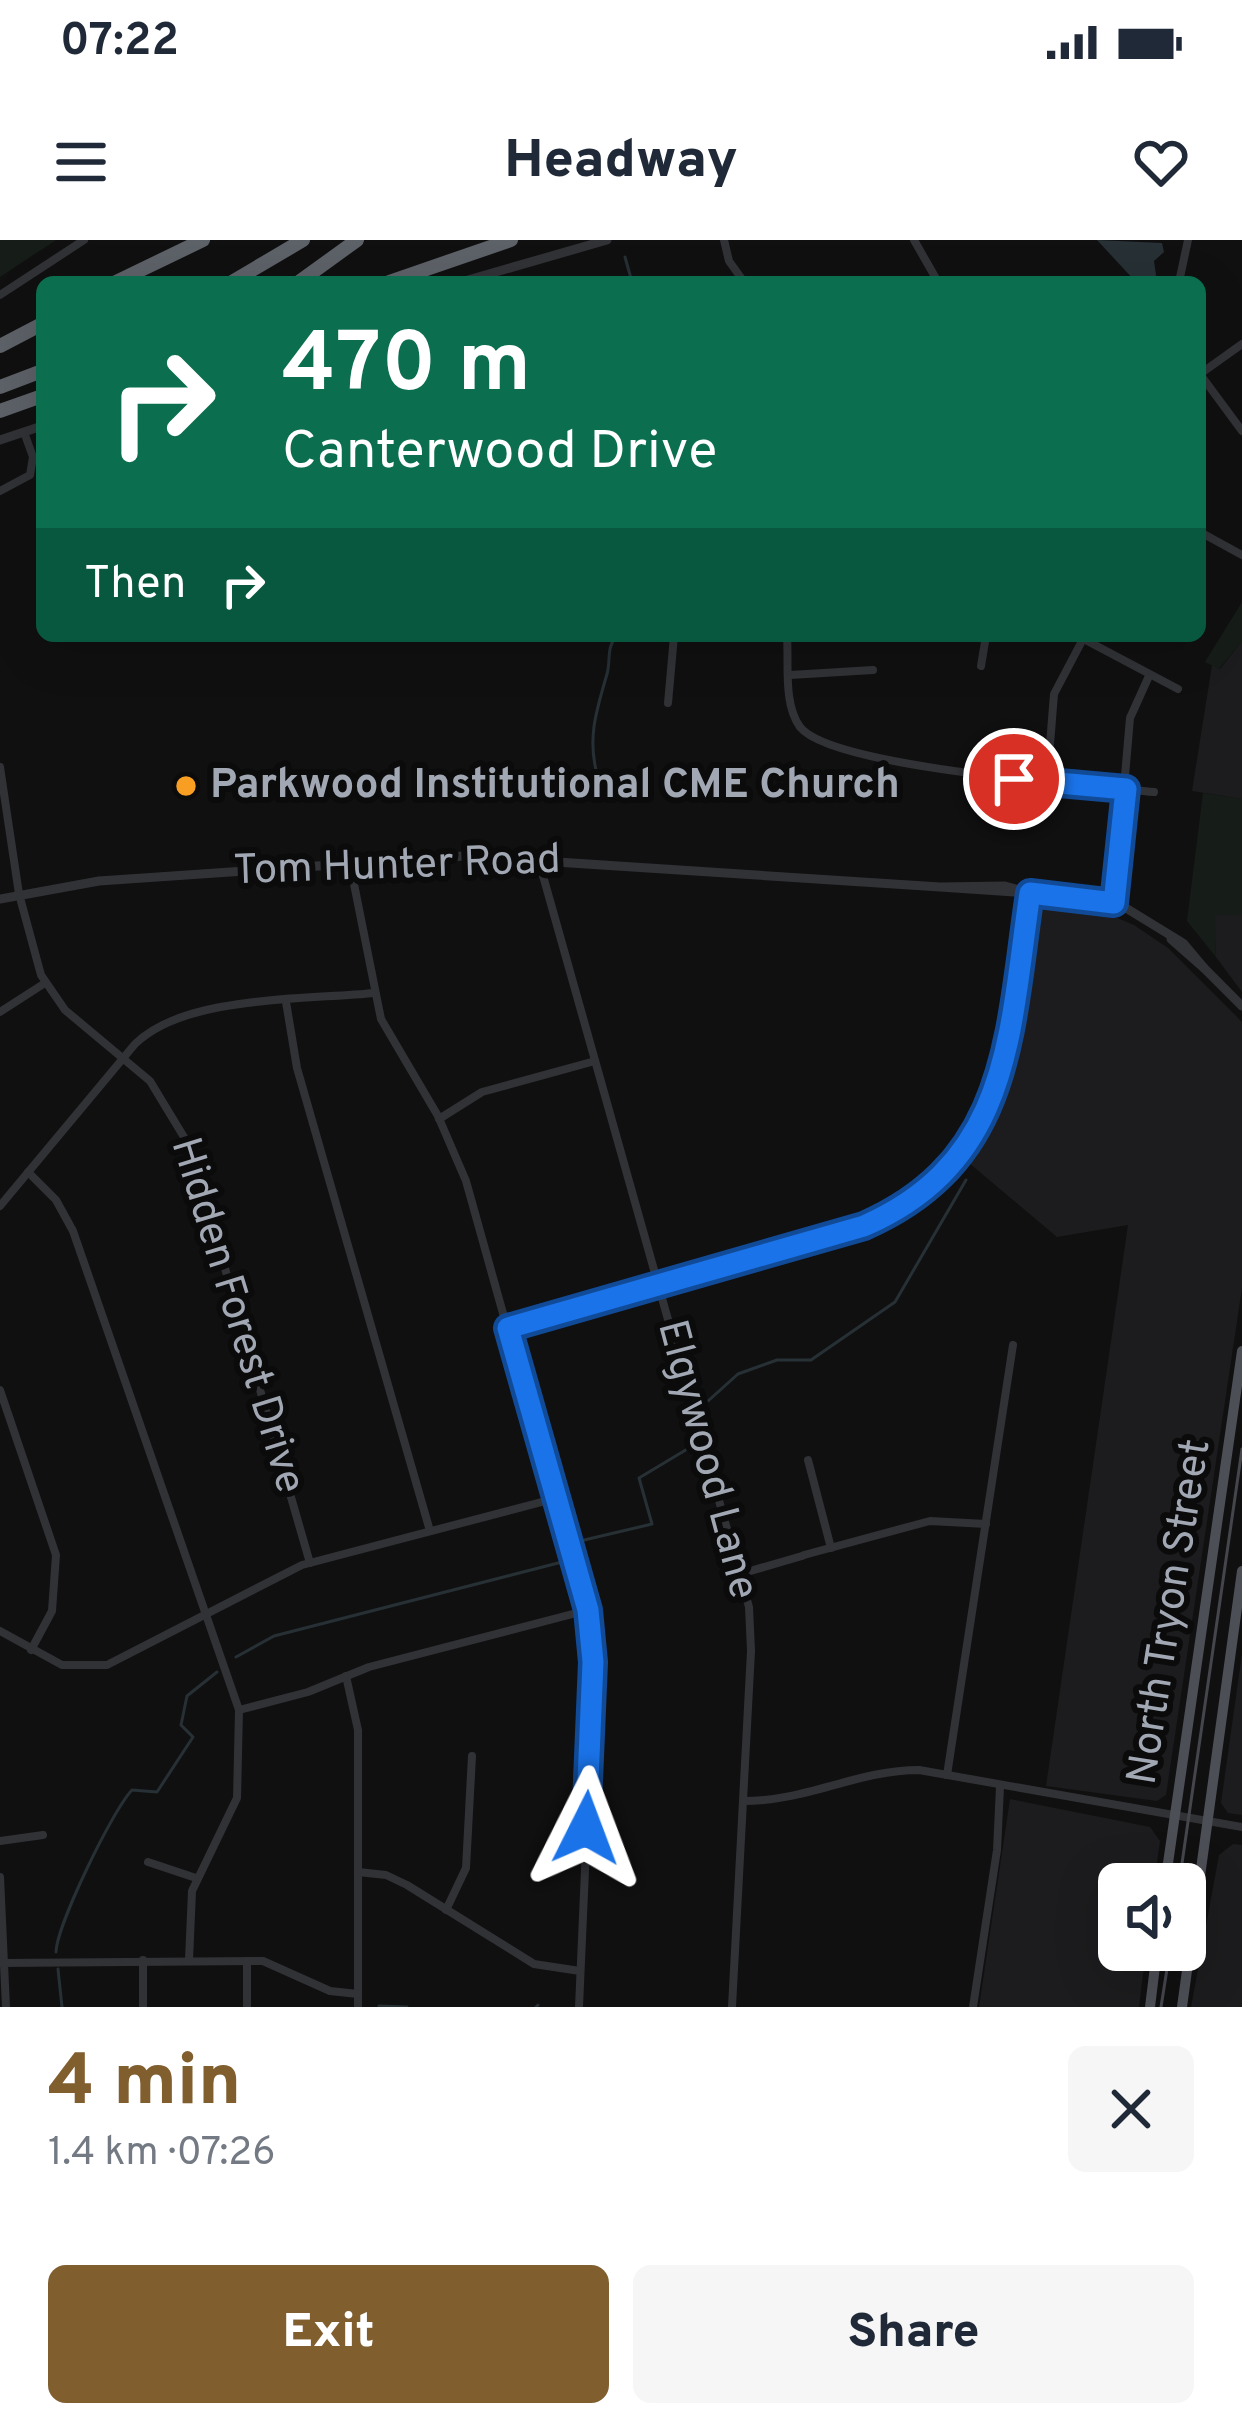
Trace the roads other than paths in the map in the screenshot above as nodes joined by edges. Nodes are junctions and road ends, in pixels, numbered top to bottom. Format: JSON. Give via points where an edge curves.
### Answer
{"nodes":[{"id":1,"x":84,"y":240,"type":"edge"},
{"id":2,"x":203,"y":240,"type":"edge"},
{"id":3,"x":303,"y":240,"type":"edge"},
{"id":4,"x":357,"y":240,"type":"edge"},
{"id":5,"x":511,"y":240,"type":"edge"},
{"id":6,"x":607,"y":240,"type":"edge"},
{"id":7,"x":724,"y":240,"type":"edge"},
{"id":8,"x":914,"y":240,"type":"edge"},
{"id":9,"x":1188,"y":240,"type":"edge"},
{"id":10,"x":128,"y":276,"type":"edge"},
{"id":11,"x":242,"y":276,"type":"edge"},
{"id":12,"x":306,"y":276,"type":"edge"},
{"id":13,"x":406,"y":276,"type":"edge"},
{"id":14,"x":482,"y":276,"type":"edge"},
{"id":15,"x":740,"y":276,"type":"edge"},
{"id":16,"x":935,"y":276,"type":"edge"},
{"id":17,"x":1180,"y":276,"type":"edge"},
{"id":18,"x":0,"y":295,"type":"edge"},
{"id":19,"x":36,"y":327,"type":"edge"},
{"id":20,"x":1242,"y":344,"type":"edge"},
{"id":21,"x":0,"y":346,"type":"edge"},
{"id":22,"x":1206,"y":370,"type":"edge"},
{"id":23,"x":36,"y":373,"type":"edge"},
{"id":24,"x":1206,"y":382,"type":"edge"},
{"id":25,"x":0,"y":387,"type":"edge"},
{"id":26,"x":36,"y":398,"type":"edge"},
{"id":27,"x":0,"y":411,"type":"edge"},
{"id":28,"x":36,"y":428,"type":"edge"},
{"id":29,"x":1242,"y":430,"type":"edge"},
{"id":30,"x":25,"y":432,"type":"junction"},
{"id":31,"x":0,"y":440,"type":"edge"},
{"id":32,"x":0,"y":491,"type":"edge"},
{"id":33,"x":1206,"y":535,"type":"edge"},
{"id":34,"x":1242,"y":555,"type":"edge"},
{"id":35,"x":673,"y":642,"type":"edge"},
{"id":36,"x":787,"y":642,"type":"edge"},
{"id":37,"x":985,"y":642,"type":"edge"},
{"id":38,"x":1079,"y":642,"type":"edge"},
{"id":39,"x":1090,"y":642,"type":"edge"},
{"id":40,"x":981,"y":666,"type":"dead end"},
{"id":41,"x":873,"y":670,"type":"dead end"},
{"id":42,"x":790,"y":675,"type":"junction"},
{"id":43,"x":1149,"y":676,"type":"junction"},
{"id":44,"x":1178,"y":689,"type":"dead end"},
{"id":45,"x":668,"y":703,"type":"dead end"},
{"id":46,"x":0,"y":767,"type":"edge"},
{"id":47,"x":1047,"y":782,"type":"junction"},
{"id":48,"x":1126,"y":789,"type":"junction"},
{"id":49,"x":1154,"y":792,"type":"dead end"},
{"id":50,"x":538,"y":858,"type":"junction"},
{"id":51,"x":350,"y":864,"type":"junction"},
{"id":52,"x":1030,"y":893,"type":"junction"},
{"id":53,"x":19,"y":894,"type":"junction"},
{"id":54,"x":0,"y":898,"type":"edge"},
{"id":55,"x":1114,"y":903,"type":"junction"},
{"id":56,"x":45,"y":983,"type":"junction"},
{"id":57,"x":374,"y":993,"type":"junction"},
{"id":58,"x":286,"y":1002,"type":"junction"},
{"id":59,"x":1242,"y":1006,"type":"edge"},
{"id":60,"x":0,"y":1012,"type":"edge"},
{"id":61,"x":123,"y":1059,"type":"junction"},
{"id":62,"x":595,"y":1061,"type":"junction"},
{"id":63,"x":440,"y":1119,"type":"junction"},
{"id":64,"x":28,"y":1172,"type":"junction"},
{"id":65,"x":0,"y":1206,"type":"edge"},
{"id":66,"x":658,"y":1285,"type":"junction"},
{"id":67,"x":508,"y":1328,"type":"junction"},
{"id":68,"x":1013,"y":1345,"type":"dead end"},
{"id":69,"x":1242,"y":1351,"type":"edge"},
{"id":70,"x":0,"y":1390,"type":"edge"},
{"id":71,"x":808,"y":1460,"type":"dead end"},
{"id":72,"x":556,"y":1498,"type":"junction"},
{"id":73,"x":986,"y":1525,"type":"junction"},
{"id":74,"x":430,"y":1531,"type":"junction"},
{"id":75,"x":831,"y":1548,"type":"junction"},
{"id":76,"x":310,"y":1563,"type":"junction"},
{"id":77,"x":1242,"y":1571,"type":"edge"},
{"id":78,"x":740,"y":1574,"type":"junction"},
{"id":79,"x":588,"y":1610,"type":"junction"},
{"id":80,"x":207,"y":1613,"type":"junction"},
{"id":81,"x":0,"y":1631,"type":"edge"},
{"id":82,"x":31,"y":1650,"type":"junction"},
{"id":83,"x":346,"y":1676,"type":"junction"},
{"id":84,"x":239,"y":1710,"type":"junction"},
{"id":85,"x":472,"y":1756,"type":"dead end"},
{"id":86,"x":947,"y":1775,"type":"junction"},
{"id":87,"x":1000,"y":1787,"type":"junction"},
{"id":88,"x":744,"y":1801,"type":"junction"},
{"id":89,"x":1174,"y":1815,"type":"junction"},
{"id":90,"x":1208,"y":1821,"type":"junction"},
{"id":91,"x":1242,"y":1827,"type":"edge"},
{"id":92,"x":43,"y":1835,"type":"dead end"},
{"id":93,"x":0,"y":1841,"type":"edge"},
{"id":94,"x":148,"y":1862,"type":"dead end"},
{"id":95,"x":1168,"y":1863,"type":"edge"},
{"id":96,"x":358,"y":1872,"type":"junction"},
{"id":97,"x":0,"y":1877,"type":"edge"},
{"id":98,"x":196,"y":1878,"type":"junction"},
{"id":99,"x":446,"y":1910,"type":"junction"},
{"id":100,"x":143,"y":1960,"type":"junction"},
{"id":101,"x":189,"y":1960,"type":"junction"},
{"id":102,"x":247,"y":1960,"type":"junction"},
{"id":103,"x":2,"y":1963,"type":"edge"},
{"id":104,"x":580,"y":1971,"type":"junction"},
{"id":105,"x":1154,"y":1971,"type":"edge"},
{"id":106,"x":358,"y":1994,"type":"junction"},
{"id":107,"x":5,"y":2007,"type":"edge"},
{"id":108,"x":143,"y":2007,"type":"edge"},
{"id":109,"x":247,"y":2007,"type":"edge"},
{"id":110,"x":358,"y":2007,"type":"edge"},
{"id":111,"x":579,"y":2007,"type":"edge"},
{"id":112,"x":732,"y":2007,"type":"edge"},
{"id":113,"x":973,"y":2007,"type":"edge"},
{"id":114,"x":1150,"y":2007,"type":"edge"},
{"id":115,"x":1182,"y":2007,"type":"edge"}],
"edges":[{"from":1,"to":18,"type":"street"},
{"from":2,"to":10,"type":"highway"},
{"from":3,"to":11,"type":"highway"},
{"from":4,"to":12,"type":"highway"},
{"from":5,"to":13,"type":"highway"},
{"from":6,"to":14,"type":"street"},
{"from":7,"to":15,"type":"street"},
{"from":8,"to":16,"type":"street"},
{"from":9,"to":17,"type":"street"},
{"from":19,"to":21,"type":"highway"},
{"from":20,"to":22,"type":"street"},
{"from":23,"to":25,"type":"highway"},
{"from":24,"to":29,"type":"street"},
{"from":26,"to":27,"type":"highway"},
{"from":28,"to":30,"type":"street"},
{"from":30,"to":31,"type":"street"},
{"from":30,"to":32,"type":"street","via":[[30,475]]},
{"from":33,"to":34,"type":"street"},
{"from":35,"to":45,"type":"street"},
{"from":36,"to":42,"type":"street"},
{"from":37,"to":40,"type":"street"},
{"from":38,"to":47,"type":"street","via":[[1054,694]]},
{"from":39,"to":43,"type":"street"},
{"from":41,"to":42,"type":"street"},
{"from":42,"to":47,"type":"street","via":[[793,714],[819,741]]},
{"from":43,"to":44,"type":"street"},
{"from":43,"to":48,"type":"street","via":[[1131,711]]},
{"from":46,"to":53,"type":"street","name":"Hidden Forest Drive"},
{"from":47,"to":48,"type":"street"},
{"from":48,"to":49,"type":"street"},
{"from":48,"to":55,"type":"street"},
{"from":50,"to":51,"type":"street","name":"Tom Hunter Road"},
{"from":50,"to":52,"type":"street","name":"Tom Hunter Road"},
{"from":50,"to":62,"type":"street","name":"Elgywood Lane"},
{"from":51,"to":53,"type":"street","name":"Tom Hunter Road"},
{"from":51,"to":57,"type":"street"},
{"from":52,"to":55,"type":"street","name":"Tom Hunter Road"},
{"from":52,"to":66,"type":"street","via":[[999,1083],[973,1139],[944,1175],[864,1226]]},
{"from":53,"to":54,"type":"street","name":"Tom Hunter Road"},
{"from":53,"to":56,"type":"street","name":"Hidden Forest Drive"},
{"from":55,"to":59,"type":"street","name":"Tom Hunter Road","via":[[1148,919]]},
{"from":56,"to":60,"type":"street"},
{"from":56,"to":61,"type":"street","name":"Hidden Forest Drive"},
{"from":57,"to":58,"type":"street"},
{"from":57,"to":63,"type":"street","via":[[386,1030]]},
{"from":58,"to":61,"type":"street","via":[[170,1018]]},
{"from":58,"to":74,"type":"street","via":[[297,1068]]},
{"from":61,"to":64,"type":"street"},
{"from":61,"to":76,"type":"street","name":"Hidden Forest Drive","via":[[163,1096],[190,1147]]},
{"from":62,"to":63,"type":"street","via":[[482,1092]]},
{"from":62,"to":66,"type":"street","name":"Elgywood Lane"},
{"from":63,"to":67,"type":"street"},
{"from":64,"to":65,"type":"street"},
{"from":64,"to":80,"type":"street","via":[[73,1231]]},
{"from":66,"to":67,"type":"street"},
{"from":66,"to":78,"type":"street","name":"Elgywood Lane"},
{"from":67,"to":72,"type":"street"},
{"from":68,"to":73,"type":"street"},
{"from":69,"to":89,"type":"main road","name":"North Tryon Street"},
{"from":70,"to":82,"type":"street","via":[[56,1555],[52,1611]]},
{"from":71,"to":75,"type":"street"},
{"from":72,"to":74,"type":"street"},
{"from":72,"to":79,"type":"street"},
{"from":73,"to":75,"type":"street","via":[[930,1521]]},
{"from":73,"to":86,"type":"street"},
{"from":74,"to":76,"type":"street"},
{"from":75,"to":78,"type":"street"},
{"from":76,"to":80,"type":"street"},
{"from":77,"to":90,"type":"main road","name":"North Tryon Street"},
{"from":78,"to":88,"type":"street","name":"Elgywood Lane","via":[[752,1640]]},
{"from":79,"to":83,"type":"street"},
{"from":79,"to":104,"type":"street","via":[[593,1675]]},
{"from":80,"to":82,"type":"street","via":[[107,1665],[62,1665]]},
{"from":80,"to":84,"type":"street"},
{"from":81,"to":82,"type":"street"},
{"from":83,"to":84,"type":"street"},
{"from":83,"to":96,"type":"street","via":[[358,1730]]},
{"from":84,"to":98,"type":"street","via":[[237,1798]]},
{"from":85,"to":99,"type":"street","via":[[466,1868]]},
{"from":86,"to":87,"type":"street"},
{"from":86,"to":88,"type":"street","via":[[886,1772],[809,1796]]},
{"from":87,"to":89,"type":"street"},
{"from":87,"to":113,"type":"street"},
{"from":88,"to":112,"type":"street","name":"Elgywood Lane"},
{"from":89,"to":90,"type":"street"},
{"from":89,"to":95,"type":"main road","name":"North Tryon Street"},
{"from":90,"to":91,"type":"street"},
{"from":90,"to":115,"type":"main road","name":"North Tryon Street"},
{"from":92,"to":93,"type":"street"},
{"from":94,"to":98,"type":"street"},
{"from":96,"to":99,"type":"street","via":[[398,1880]]},
{"from":96,"to":106,"type":"street"},
{"from":97,"to":103,"type":"street"},
{"from":98,"to":101,"type":"street"},
{"from":99,"to":104,"type":"street","via":[[534,1964]]},
{"from":100,"to":101,"type":"street"},
{"from":100,"to":103,"type":"street"},
{"from":100,"to":108,"type":"street"},
{"from":101,"to":102,"type":"street"},
{"from":102,"to":106,"type":"street"},
{"from":102,"to":109,"type":"street"},
{"from":103,"to":107,"type":"street"},
{"from":104,"to":111,"type":"street"},
{"from":105,"to":114,"type":"main road"},
{"from":106,"to":110,"type":"street"}]}
